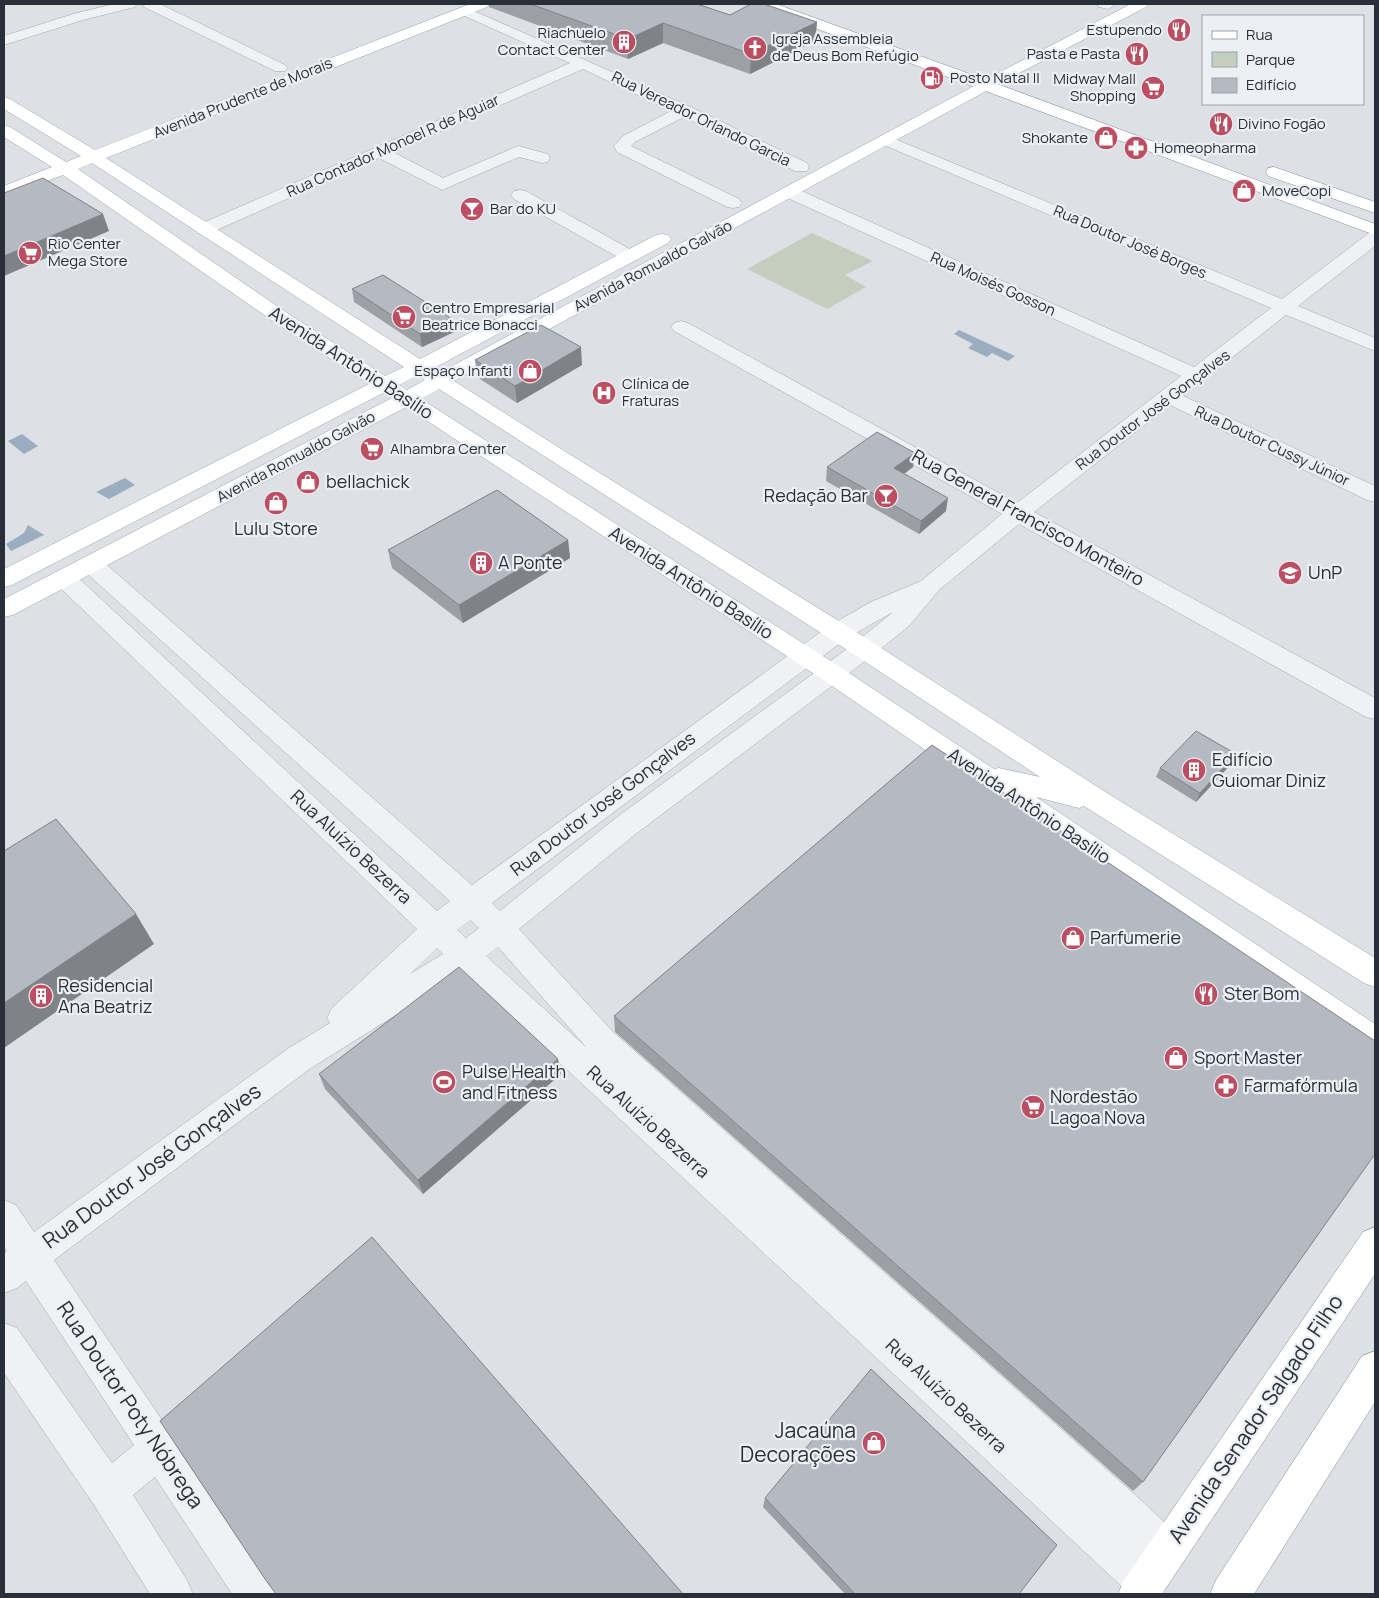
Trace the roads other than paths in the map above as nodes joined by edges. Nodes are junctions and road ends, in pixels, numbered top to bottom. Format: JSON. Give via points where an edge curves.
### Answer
{"nodes":[{"id":1,"x":130,"y":4,"type":"edge"},
{"id":2,"x":150,"y":4,"type":"edge"},
{"id":3,"x":443,"y":4,"type":"edge"},
{"id":4,"x":482,"y":4,"type":"edge"},
{"id":5,"x":763,"y":4,"type":"edge"},
{"id":6,"x":1107,"y":4,"type":"edge"},
{"id":7,"x":1141,"y":4,"type":"edge"},
{"id":8,"x":465,"y":10,"type":"junction"},
{"id":9,"x":1090,"y":14,"type":"dead end"},
{"id":10,"x":4,"y":41,"type":"edge"},
{"id":11,"x":583,"y":63,"type":"junction"},
{"id":12,"x":280,"y":68,"type":"junction"},
{"id":13,"x":261,"y":75,"type":"dead end"},
{"id":14,"x":1005,"y":75,"type":"junction"},
{"id":15,"x":986,"y":76,"type":"junction"},
{"id":16,"x":966,"y":77,"type":"junction"},
{"id":17,"x":1025,"y":82,"type":"dead end"},
{"id":18,"x":4,"y":102,"type":"edge"},
{"id":19,"x":685,"y":110,"type":"junction"},
{"id":20,"x":4,"y":130,"type":"edge"},
{"id":21,"x":885,"y":140,"type":"junction"},
{"id":22,"x":87,"y":148,"type":"junction"},
{"id":23,"x":380,"y":152,"type":"junction"},
{"id":24,"x":47,"y":157,"type":"junction"},
{"id":25,"x":542,"y":158,"type":"dead end"},
{"id":26,"x":30,"y":164,"type":"dead end"},
{"id":27,"x":800,"y":167,"type":"junction"},
{"id":28,"x":65,"y":168,"type":"junction"},
{"id":29,"x":1262,"y":168,"type":"dead end"},
{"id":30,"x":4,"y":192,"type":"edge"},
{"id":31,"x":789,"y":192,"type":"junction"},
{"id":32,"x":520,"y":195,"type":"dead end"},
{"id":33,"x":733,"y":203,"type":"junction"},
{"id":34,"x":1375,"y":208,"type":"edge"},
{"id":35,"x":716,"y":212,"type":"dead end"},
{"id":36,"x":204,"y":229,"type":"junction"},
{"id":37,"x":681,"y":230,"type":"dead end"},
{"id":38,"x":1375,"y":230,"type":"edge"},
{"id":39,"x":1375,"y":237,"type":"edge"},
{"id":40,"x":630,"y":256,"type":"junction"},
{"id":41,"x":1286,"y":308,"type":"junction"},
{"id":42,"x":681,"y":327,"type":"dead end"},
{"id":43,"x":1375,"y":344,"type":"edge"},
{"id":44,"x":420,"y":366,"type":"junction"},
{"id":45,"x":1197,"y":376,"type":"junction"},
{"id":46,"x":440,"y":381,"type":"junction"},
{"id":47,"x":383,"y":384,"type":"junction"},
{"id":48,"x":1169,"y":397,"type":"junction"},
{"id":49,"x":406,"y":399,"type":"junction"},
{"id":50,"x":561,"y":459,"type":"junction"},
{"id":51,"x":1375,"y":495,"type":"edge"},
{"id":52,"x":559,"y":497,"type":"junction"},
{"id":53,"x":1019,"y":512,"type":"junction"},
{"id":54,"x":78,"y":571,"type":"junction"},
{"id":55,"x":4,"y":579,"type":"edge"},
{"id":56,"x":931,"y":584,"type":"junction"},
{"id":57,"x":4,"y":609,"type":"edge"},
{"id":58,"x":838,"y":632,"type":"junction"},
{"id":59,"x":864,"y":650,"type":"junction"},
{"id":60,"x":804,"y":655,"type":"junction"},
{"id":61,"x":831,"y":673,"type":"junction"},
{"id":62,"x":1375,"y":710,"type":"edge"},
{"id":63,"x":983,"y":774,"type":"junction"},
{"id":64,"x":1097,"y":801,"type":"junction"},
{"id":65,"x":553,"y":841,"type":"junction"},
{"id":66,"x":580,"y":863,"type":"junction"},
{"id":67,"x":471,"y":902,"type":"junction"},
{"id":68,"x":438,"y":928,"type":"junction"},
{"id":69,"x":500,"y":929,"type":"junction"},
{"id":70,"x":465,"y":956,"type":"junction"},
{"id":71,"x":1375,"y":974,"type":"edge"},
{"id":72,"x":1375,"y":1041,"type":"edge"},
{"id":73,"x":300,"y":1058,"type":"junction"},
{"id":74,"x":641,"y":1096,"type":"junction"},
{"id":75,"x":4,"y":1217,"type":"edge"},
{"id":76,"x":1375,"y":1244,"type":"edge"},
{"id":77,"x":17,"y":1266,"type":"edge"},
{"id":78,"x":4,"y":1341,"type":"edge"},
{"id":79,"x":1375,"y":1368,"type":"edge"},
{"id":80,"x":160,"y":1449,"type":"junction"},
{"id":81,"x":108,"y":1491,"type":"junction"},
{"id":82,"x":1150,"y":1576,"type":"edge"},
{"id":83,"x":173,"y":1594,"type":"edge"},
{"id":84,"x":256,"y":1594,"type":"edge"},
{"id":85,"x":1230,"y":1594,"type":"edge"}],
"edges":[{"from":1,"to":10,"type":"street"},
{"from":2,"to":12,"type":"street"},
{"from":3,"to":12,"type":"main road","name":"Avenida Prudente de Morais"},
{"from":4,"to":8,"type":"main road","name":"Avenida Prudente de Morais"},
{"from":5,"to":16,"type":"main road"},
{"from":6,"to":9,"type":"main road"},
{"from":7,"to":14,"type":"main road","name":"Avenida Romualdo Galvão"},
{"from":8,"to":11,"type":"street","name":"Rua Vereador Orlando Garcia"},
{"from":8,"to":22,"type":"main road","name":"Avenida Prudente de Morais"},
{"from":11,"to":19,"type":"street","name":"Rua Vereador Orlando Garcia"},
{"from":11,"to":23,"type":"street","name":"Rua Contador Monoel R de Aguiar"},
{"from":12,"to":13,"type":"main road","name":"Avenida Prudente de Morais"},
{"from":14,"to":15,"type":"main road","name":"Avenida Romualdo Galvão"},
{"from":14,"to":17,"type":"main road"},
{"from":15,"to":16,"type":"main road"},
{"from":15,"to":21,"type":"main road","name":"Avenida Romualdo Galvão"},
{"from":15,"to":38,"type":"main road"},
{"from":16,"to":27,"type":"main road","name":"Avenida Romualdo Galvão"},
{"from":18,"to":22,"type":"main road","name":"Avenida Antônio Basílio"},
{"from":19,"to":27,"type":"street","name":"Rua Vereador Orlando Garcia"},
{"from":19,"to":33,"type":"street","via":[[629,139],[623,149]]},
{"from":20,"to":24,"type":"main road","name":"Avenida Antônio Basílio"},
{"from":21,"to":31,"type":"main road","name":"Avenida Romualdo Galvão"},
{"from":21,"to":41,"type":"street","name":"Rua Doutor José Borges"},
{"from":22,"to":24,"type":"main road","name":"Avenida Prudente de Morais"},
{"from":22,"to":28,"type":"main road","name":"Avenida Prudente de Morais"},
{"from":22,"to":36,"type":"main road","name":"Avenida Antônio Basílio"},
{"from":23,"to":25,"type":"street","via":[[442,185],[518,150]]},
{"from":23,"to":36,"type":"street","name":"Rua Contador Monoel R de Aguiar"},
{"from":24,"to":26,"type":"main road","name":"Avenida Prudente de Morais"},
{"from":24,"to":28,"type":"main road","name":"Avenida Antônio Basílio"},
{"from":27,"to":33,"type":"main road","name":"Avenida Romualdo Galvão"},
{"from":28,"to":30,"type":"main road","name":"Avenida Prudente de Morais"},
{"from":28,"to":47,"type":"main road","name":"Avenida Antônio Basílio"},
{"from":29,"to":34,"type":"main road"},
{"from":31,"to":45,"type":"street","name":"Rua Moisés Gosson"},
{"from":31,"to":46,"type":"main road","name":"Avenida Romualdo Galvão"},
{"from":32,"to":40,"type":"street"},
{"from":33,"to":35,"type":"main road","name":"Avenida Romualdo Galvão"},
{"from":36,"to":44,"type":"main road","name":"Avenida Antônio Basílio"},
{"from":37,"to":40,"type":"main road","name":"Avenida Romualdo Galvão"},
{"from":39,"to":41,"type":"street","name":"Rua Doutor José Gonçalves"},
{"from":40,"to":44,"type":"main road","name":"Avenida Romualdo Galvão"},
{"from":41,"to":43,"type":"street","name":"Rua Doutor José Borges"},
{"from":41,"to":45,"type":"street","name":"Rua Doutor José Gonçalves"},
{"from":42,"to":53,"type":"street","name":"Rua General Francisco Monteiro"},
{"from":44,"to":46,"type":"main road","name":"Avenida Antônio Basílio"},
{"from":44,"to":47,"type":"main road","name":"Avenida Romualdo Galvão"},
{"from":45,"to":48,"type":"street","name":"Rua Doutor José Gonçalves"},
{"from":46,"to":49,"type":"main road","name":"Avenida Romualdo Galvão"},
{"from":46,"to":50,"type":"main road","name":"Avenida Antônio Basílio"},
{"from":47,"to":49,"type":"main road","name":"Avenida Antônio Basílio"},
{"from":47,"to":55,"type":"main road","name":"Avenida Romualdo Galvão"},
{"from":48,"to":51,"type":"street","name":"Rua Doutor Cussy Júnior"},
{"from":48,"to":53,"type":"street","name":"Rua Doutor José Gonçalves"},
{"from":49,"to":52,"type":"main road","name":"Avenida Antônio Basílio"},
{"from":49,"to":54,"type":"main road","name":"Avenida Romualdo Galvão"},
{"from":50,"to":52,"type":"main road"},
{"from":50,"to":58,"type":"main road","name":"Avenida Antônio Basílio"},
{"from":52,"to":60,"type":"main road","name":"Avenida Antônio Basílio"},
{"from":53,"to":56,"type":"street","name":"Rua Doutor José Gonçalves"},
{"from":53,"to":62,"type":"street","name":"Rua General Francisco Monteiro"},
{"from":54,"to":57,"type":"main road","name":"Avenida Romualdo Galvão"},
{"from":54,"to":67,"type":"street","name":"Rua Aluízio Bezerra"},
{"from":54,"to":68,"type":"street","name":"Rua Aluízio Bezerra"},
{"from":56,"to":58,"type":"street","name":"Rua Doutor José Gonçalves"},
{"from":56,"to":59,"type":"street","name":"Rua Doutor José Gonçalves","via":[[900,620]]},
{"from":58,"to":59,"type":"main road","name":"Avenida Antônio Basílio"},
{"from":58,"to":60,"type":"street","name":"Rua Doutor José Gonçalves"},
{"from":59,"to":61,"type":"street","name":"Rua Doutor José Gonçalves"},
{"from":59,"to":64,"type":"main road","name":"Avenida Antônio Basílio"},
{"from":60,"to":61,"type":"main road","name":"Avenida Antônio Basílio"},
{"from":60,"to":65,"type":"street","name":"Rua Doutor José Gonçalves"},
{"from":61,"to":63,"type":"main road","name":"Avenida Antônio Basílio"},
{"from":61,"to":66,"type":"street","name":"Rua Doutor José Gonçalves"},
{"from":63,"to":64,"type":"main road"},
{"from":63,"to":72,"type":"main road","name":"Avenida Antônio Basílio"},
{"from":64,"to":71,"type":"main road","name":"Avenida Antônio Basílio"},
{"from":65,"to":66,"type":"street"},
{"from":65,"to":67,"type":"street","name":"Rua Doutor José Gonçalves"},
{"from":66,"to":69,"type":"street","name":"Rua Doutor José Gonçalves"},
{"from":67,"to":68,"type":"street","name":"Rua Doutor José Gonçalves"},
{"from":67,"to":69,"type":"street","name":"Rua Aluízio Bezerra"},
{"from":68,"to":70,"type":"street","name":"Rua Aluízio Bezerra"},
{"from":68,"to":73,"type":"street","name":"Rua Doutor José Gonçalves"},
{"from":69,"to":70,"type":"street","name":"Rua Doutor José Gonçalves"},
{"from":69,"to":74,"type":"street","name":"Rua Aluízio Bezerra","via":[[602,1042]]},
{"from":70,"to":73,"type":"street","name":"Rua Doutor José Gonçalves"},
{"from":70,"to":74,"type":"street","name":"Rua Aluízio Bezerra"},
{"from":73,"to":77,"type":"street","name":"Rua Doutor José Gonçalves"},
{"from":74,"to":82,"type":"street","name":"Rua Aluízio Bezerra","via":[[1007,1430]]},
{"from":75,"to":77,"type":"street","name":"Rua Doutor Poty Nóbrega"},
{"from":76,"to":82,"type":"main road","name":"Avenida Senador Salgado Filho"},
{"from":77,"to":80,"type":"street","name":"Rua Doutor Poty Nóbrega"},
{"from":78,"to":81,"type":"street"},
{"from":79,"to":85,"type":"main road"},
{"from":80,"to":81,"type":"street"},
{"from":80,"to":84,"type":"street","name":"Rua Doutor Poty Nóbrega"},
{"from":81,"to":83,"type":"street"}]}
